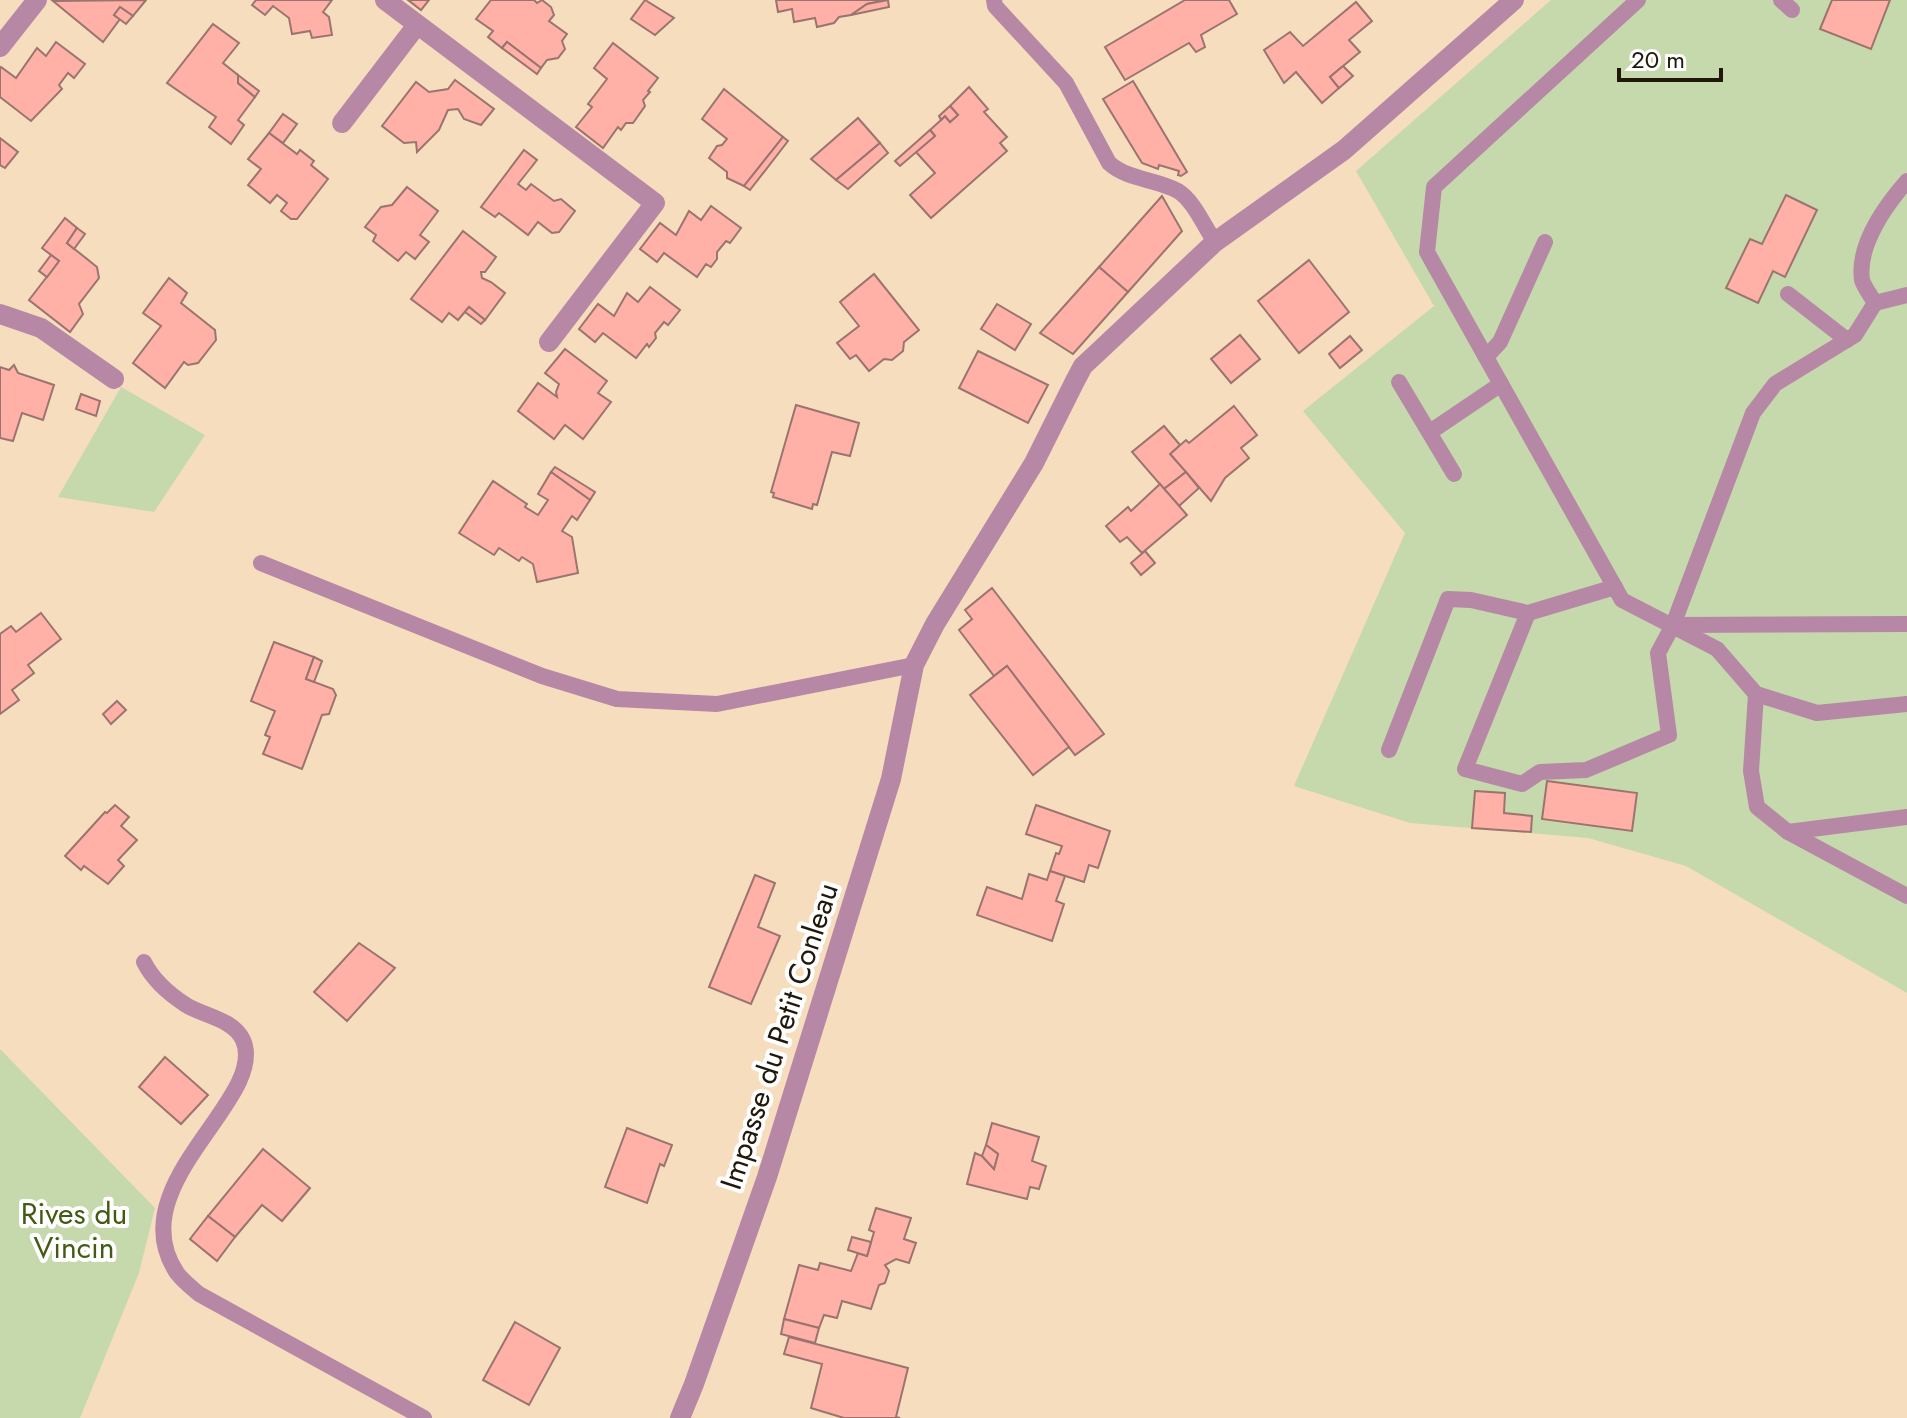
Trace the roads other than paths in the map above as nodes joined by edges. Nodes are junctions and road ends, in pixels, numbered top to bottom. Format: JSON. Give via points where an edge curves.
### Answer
{"nodes":[{"id":1,"x":37,"y":0,"type":"edge"},
{"id":2,"x":385,"y":0,"type":"edge"},
{"id":3,"x":994,"y":0,"type":"edge"},
{"id":4,"x":1514,"y":0,"type":"edge"},
{"id":5,"x":1638,"y":0,"type":"edge"},
{"id":6,"x":417,"y":25,"type":"junction"},
{"id":7,"x":0,"y":47,"type":"edge"},
{"id":8,"x":342,"y":123,"type":"dead end"},
{"id":9,"x":1907,"y":181,"type":"edge"},
{"id":10,"x":1215,"y":242,"type":"junction"},
{"id":11,"x":1545,"y":242,"type":"dead end"},
{"id":12,"x":1788,"y":294,"type":"dead end"},
{"id":13,"x":1907,"y":295,"type":"edge"},
{"id":14,"x":1875,"y":303,"type":"junction"},
{"id":15,"x":0,"y":314,"type":"edge"},
{"id":16,"x":1847,"y":340,"type":"junction"},
{"id":17,"x":549,"y":342,"type":"dead end"},
{"id":18,"x":1486,"y":357,"type":"junction"},
{"id":19,"x":114,"y":379,"type":"dead end"},
{"id":20,"x":1399,"y":382,"type":"dead end"},
{"id":21,"x":1501,"y":384,"type":"junction"},
{"id":22,"x":1430,"y":432,"type":"junction"},
{"id":23,"x":1454,"y":474,"type":"dead end"},
{"id":24,"x":261,"y":563,"type":"dead end"},
{"id":25,"x":1615,"y":587,"type":"junction"},
{"id":26,"x":1528,"y":613,"type":"junction"},
{"id":27,"x":1907,"y":624,"type":"edge"},
{"id":28,"x":1673,"y":625,"type":"junction"},
{"id":29,"x":914,"y":665,"type":"junction"},
{"id":30,"x":1756,"y":694,"type":"junction"},
{"id":31,"x":1907,"y":704,"type":"edge"},
{"id":32,"x":1389,"y":750,"type":"dead end"},
{"id":33,"x":1907,"y":817,"type":"edge"},
{"id":34,"x":1788,"y":832,"type":"junction"},
{"id":35,"x":1907,"y":896,"type":"edge"},
{"id":36,"x":144,"y":962,"type":"dead end"},
{"id":37,"x":424,"y":1418,"type":"edge"},
{"id":38,"x":680,"y":1418,"type":"edge"}],
"edges":[{"from":1,"to":7,"type":"street"},
{"from":2,"to":6,"type":"street"},
{"from":3,"to":10,"type":"lane","via":[[1066,83],[1109,163],[1117,171],[1177,191]]},
{"from":4,"to":10,"type":"street","name":"Impasse du Petit Conleau","via":[[1344,150]]},
{"from":5,"to":18,"type":"lane","via":[[1434,187],[1427,252]]},
{"from":6,"to":8,"type":"street"},
{"from":6,"to":17,"type":"street","via":[[655,203]]},
{"from":9,"to":14,"type":"lane","via":[[1886,204],[1863,259],[1862,282]]},
{"from":10,"to":29,"type":"street","name":"Impasse du Petit Conleau","via":[[1083,366],[1034,463]]},
{"from":11,"to":18,"type":"lane","via":[[1500,342]]},
{"from":12,"to":16,"type":"lane"},
{"from":13,"to":14,"type":"lane"},
{"from":14,"to":16,"type":"lane"},
{"from":15,"to":19,"type":"street","via":[[41,328]]},
{"from":16,"to":28,"type":"lane","via":[[1775,384],[1753,413]]},
{"from":18,"to":21,"type":"lane"},
{"from":20,"to":22,"type":"lane"},
{"from":21,"to":22,"type":"lane"},
{"from":21,"to":25,"type":"lane"},
{"from":22,"to":23,"type":"lane"},
{"from":24,"to":29,"type":"lane","via":[[542,676],[617,699],[717,704]]},
{"from":25,"to":26,"type":"lane"},
{"from":25,"to":28,"type":"lane","via":[[1622,600]]},
{"from":26,"to":28,"type":"lane","via":[[1465,769],[1522,784],[1540,772],[1586,770],[1669,735],[1658,653]]},
{"from":26,"to":32,"type":"lane","via":[[1448,599]]},
{"from":27,"to":28,"type":"lane"},
{"from":28,"to":30,"type":"lane","via":[[1717,649]]},
{"from":29,"to":38,"type":"street","name":"Impasse du Petit Conleau","via":[[886,794],[767,1177]]},
{"from":30,"to":31,"type":"lane","via":[[1817,713]]},
{"from":30,"to":34,"type":"lane","via":[[1751,771],[1757,807]]},
{"from":33,"to":34,"type":"lane"},
{"from":34,"to":35,"type":"lane"},
{"from":36,"to":37,"type":"lane","via":[[188,1007],[234,1028],[243,1040],[245,1057],[227,1102],[171,1189],[164,1241],[177,1273],[199,1294]]}]}
